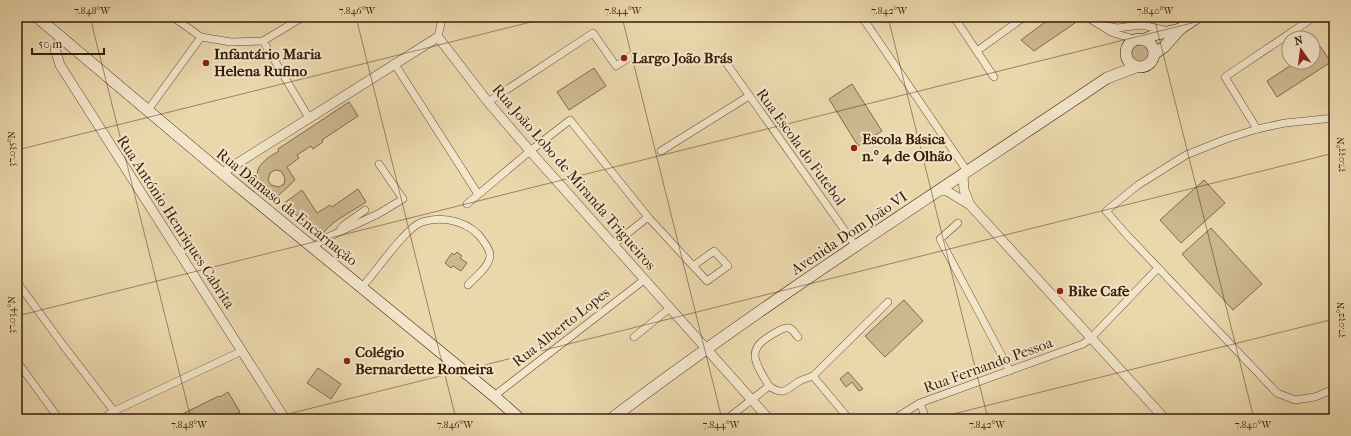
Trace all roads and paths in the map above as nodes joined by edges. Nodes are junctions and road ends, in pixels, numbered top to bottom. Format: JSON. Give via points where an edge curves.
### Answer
{"nodes":[{"id":1,"x":37,"y":17,"type":"edge"},
{"id":2,"x":173,"y":17,"type":"edge"},
{"id":3,"x":438,"y":17,"type":"edge"},
{"id":4,"x":862,"y":17,"type":"edge"},
{"id":5,"x":954,"y":17,"type":"edge"},
{"id":6,"x":1024,"y":17,"type":"edge"},
{"id":7,"x":1087,"y":17,"type":"edge"},
{"id":8,"x":1198,"y":17,"type":"edge"},
{"id":9,"x":1314,"y":17,"type":"edge"},
{"id":10,"x":300,"y":18,"type":"edge"},
{"id":11,"x":1101,"y":25,"type":"junction"},
{"id":12,"x":1176,"y":30,"type":"junction"},
{"id":13,"x":438,"y":36,"type":"junction"},
{"id":14,"x":201,"y":37,"type":"junction"},
{"id":15,"x":62,"y":38,"type":"junction"},
{"id":16,"x":1140,"y":40,"type":"junction"},
{"id":17,"x":263,"y":41,"type":"junction"},
{"id":18,"x":977,"y":51,"type":"junction"},
{"id":19,"x":1126,"y":54,"type":"junction"},
{"id":20,"x":1154,"y":54,"type":"junction"},
{"id":21,"x":633,"y":55,"type":"dead end"},
{"id":22,"x":394,"y":63,"type":"junction"},
{"id":23,"x":727,"y":64,"type":"dead end"},
{"id":24,"x":1136,"y":67,"type":"junction"},
{"id":25,"x":994,"y":77,"type":"dead end"},
{"id":26,"x":1107,"y":78,"type":"junction"},
{"id":27,"x":748,"y":96,"type":"junction"},
{"id":28,"x":488,"y":102,"type":"junction"},
{"id":29,"x":148,"y":110,"type":"junction"},
{"id":30,"x":308,"y":118,"type":"junction"},
{"id":31,"x":1334,"y":118,"type":"edge"},
{"id":32,"x":1257,"y":129,"type":"junction"},
{"id":33,"x":530,"y":151,"type":"junction"},
{"id":34,"x":661,"y":151,"type":"dead end"},
{"id":35,"x":379,"y":164,"type":"dead end"},
{"id":36,"x":222,"y":173,"type":"junction"},
{"id":37,"x":965,"y":173,"type":"junction"},
{"id":38,"x":937,"y":191,"type":"junction"},
{"id":39,"x":478,"y":194,"type":"junction"},
{"id":40,"x":467,"y":204,"type":"dead end"},
{"id":41,"x":970,"y":205,"type":"junction"},
{"id":42,"x":365,"y":210,"type":"dead end"},
{"id":43,"x":648,"y":217,"type":"junction"},
{"id":44,"x":958,"y":222,"type":"dead end"},
{"id":45,"x":337,"y":233,"type":"junction"},
{"id":46,"x":614,"y":244,"type":"junction"},
{"id":47,"x":855,"y":245,"type":"junction"},
{"id":48,"x":313,"y":247,"type":"junction"},
{"id":49,"x":693,"y":266,"type":"junction"},
{"id":50,"x":1158,"y":268,"type":"junction"},
{"id":51,"x":644,"y":280,"type":"junction"},
{"id":52,"x":17,"y":282,"type":"edge"},
{"id":53,"x":468,"y":285,"type":"dead end"},
{"id":54,"x":362,"y":288,"type":"junction"},
{"id":55,"x":888,"y":302,"type":"dead end"},
{"id":56,"x":670,"y":308,"type":"junction"},
{"id":57,"x":634,"y":337,"type":"dead end"},
{"id":58,"x":798,"y":337,"type":"dead end"},
{"id":59,"x":1091,"y":338,"type":"junction"},
{"id":60,"x":707,"y":348,"type":"junction"},
{"id":61,"x":242,"y":351,"type":"junction"},
{"id":62,"x":19,"y":364,"type":"dead end"},
{"id":63,"x":1010,"y":371,"type":"junction"},
{"id":64,"x":813,"y":376,"type":"junction"},
{"id":65,"x":769,"y":386,"type":"junction"},
{"id":66,"x":1334,"y":389,"type":"edge"},
{"id":67,"x":494,"y":396,"type":"junction"},
{"id":68,"x":752,"y":399,"type":"junction"},
{"id":69,"x":920,"y":403,"type":"junction"},
{"id":70,"x":114,"y":411,"type":"junction"},
{"id":71,"x":59,"y":419,"type":"edge"},
{"id":72,"x":102,"y":419,"type":"edge"},
{"id":73,"x":120,"y":419,"type":"edge"},
{"id":74,"x":285,"y":419,"type":"edge"},
{"id":75,"x":520,"y":419,"type":"edge"},
{"id":76,"x":611,"y":419,"type":"edge"},
{"id":77,"x":727,"y":419,"type":"edge"},
{"id":78,"x":769,"y":419,"type":"edge"},
{"id":79,"x":849,"y":419,"type":"edge"},
{"id":80,"x":894,"y":419,"type":"edge"},
{"id":81,"x":926,"y":419,"type":"edge"},
{"id":82,"x":1165,"y":419,"type":"edge"}],
"edges":[{"from":1,"to":15,"type":"main road","name":"Rua Dâmaso da Encarnação"},
{"from":2,"to":14,"type":"street"},
{"from":3,"to":13,"type":"street","via":[[441,23]]},
{"from":4,"to":37,"type":"street"},
{"from":5,"to":18,"type":"street"},
{"from":6,"to":18,"type":"street"},
{"from":7,"to":11,"type":"street"},
{"from":8,"to":12,"type":"main road"},
{"from":9,"to":32,"type":"street","via":[[1225,77]]},
{"from":10,"to":17,"type":"street"},
{"from":11,"to":12,"type":"street"},
{"from":11,"to":16,"type":"street","via":[[1113,33]]},
{"from":12,"to":16,"type":"main road"},
{"from":12,"to":20,"type":"main road","via":[[1164,47]]},
{"from":13,"to":22,"type":"street"},
{"from":13,"to":28,"type":"street","name":"Rua João Lobo de Miranda Trigueiros"},
{"from":14,"to":17,"type":"street","via":[[231,42]]},
{"from":14,"to":29,"type":"street"},
{"from":15,"to":29,"type":"main road","name":"Rua Dâmaso da Encarnação"},
{"from":15,"to":61,"type":"street","name":"Rua António Henriques Cabrita","via":[[55,49],[60,64]]},
{"from":16,"to":19,"type":"main road","via":[[1131,43]]},
{"from":16,"to":20,"type":"main road","via":[[1150,43]]},
{"from":17,"to":30,"type":"street"},
{"from":18,"to":25,"type":"street"},
{"from":19,"to":24,"type":"main road","via":[[1130,63]]},
{"from":19,"to":26,"type":"main road","name":"Avenida Dom João VI"},
{"from":20,"to":24,"type":"main road","via":[[1148,65]]},
{"from":21,"to":28,"type":"street","via":[[616,66],[593,33]]},
{"from":22,"to":30,"type":"street"},
{"from":22,"to":39,"type":"street"},
{"from":23,"to":27,"type":"street","name":"Rua Escola do Futebol"},
{"from":24,"to":26,"type":"main road","name":"Avenida Dom João VI"},
{"from":26,"to":37,"type":"main road","name":"Avenida Dom João VI"},
{"from":27,"to":34,"type":"street"},
{"from":27,"to":47,"type":"street","name":"Rua Escola do Futebol"},
{"from":28,"to":33,"type":"street","name":"Rua João Lobo de Miranda Trigueiros"},
{"from":29,"to":36,"type":"main road","name":"Rua Dâmaso da Encarnação"},
{"from":30,"to":36,"type":"street"},
{"from":31,"to":32,"type":"street","via":[[1284,123]]},
{"from":32,"to":50,"type":"street","via":[[1186,155],[1138,185],[1106,210]]},
{"from":33,"to":39,"type":"street"},
{"from":33,"to":43,"type":"street","via":[[570,120]]},
{"from":33,"to":46,"type":"street","name":"Rua João Lobo de Miranda Trigueiros"},
{"from":35,"to":45,"type":"street","via":[[403,199]]},
{"from":36,"to":48,"type":"main road","name":"Rua Dâmaso da Encarnação"},
{"from":37,"to":38,"type":"main road","name":"Avenida Dom João VI"},
{"from":37,"to":41,"type":"street","via":[[964,190]]},
{"from":38,"to":41,"type":"street","via":[[947,190]]},
{"from":38,"to":47,"type":"main road","name":"Avenida Dom João VI"},
{"from":39,"to":40,"type":"street"},
{"from":41,"to":59,"type":"street"},
{"from":42,"to":45,"type":"street"},
{"from":43,"to":46,"type":"street"},
{"from":43,"to":49,"type":"street"},
{"from":44,"to":63,"type":"street","via":[[940,239]]},
{"from":45,"to":48,"type":"street"},
{"from":46,"to":51,"type":"street","name":"Rua João Lobo de Miranda Trigueiros"},
{"from":47,"to":60,"type":"main road","name":"Avenida Dom João VI"},
{"from":48,"to":54,"type":"main road","name":"Rua Dâmaso da Encarnação"},
{"from":49,"to":49,"type":"street","via":[[707,281],[728,266],[714,251]]},
{"from":50,"to":59,"type":"street","name":"Rua Fernando Pessoa"},
{"from":50,"to":66,"type":"street","via":[[1277,393],[1295,400],[1315,397]]},
{"from":51,"to":56,"type":"street","name":"Rua João Lobo de Miranda Trigueiros"},
{"from":51,"to":67,"type":"street","name":"Rua Alberto Lopes"},
{"from":52,"to":70,"type":"street"},
{"from":53,"to":54,"type":"street","via":[[490,257],[489,249],[470,227],[456,221],[437,220],[421,222],[413,227]]},
{"from":54,"to":67,"type":"main road","name":"Rua Dâmaso da Encarnação"},
{"from":55,"to":64,"type":"street"},
{"from":56,"to":57,"type":"street"},
{"from":56,"to":60,"type":"street","name":"Rua João Lobo de Miranda Trigueiros"},
{"from":58,"to":65,"type":"street","via":[[789,328],[784,328],[757,347],[756,361]]},
{"from":59,"to":63,"type":"street","name":"Rua Fernando Pessoa","via":[[1083,344]]},
{"from":59,"to":82,"type":"street"},
{"from":60,"to":68,"type":"street","name":"Rua João Lobo de Miranda Trigueiros"},
{"from":60,"to":76,"type":"main road","name":"Avenida Dom João VI"},
{"from":61,"to":70,"type":"street"},
{"from":61,"to":74,"type":"street","name":"Rua António Henriques Cabrita"},
{"from":62,"to":71,"type":"street"},
{"from":63,"to":69,"type":"street","name":"Rua Fernando Pessoa"},
{"from":64,"to":65,"type":"street","via":[[783,392]]},
{"from":64,"to":79,"type":"street"},
{"from":65,"to":68,"type":"street"},
{"from":67,"to":75,"type":"main road","name":"Rua Dâmaso da Encarnação"},
{"from":68,"to":77,"type":"street"},
{"from":68,"to":78,"type":"street","name":"Rua João Lobo de Miranda Trigueiros"},
{"from":69,"to":80,"type":"street","name":"Rua Fernando Pessoa"},
{"from":69,"to":81,"type":"street"},
{"from":70,"to":72,"type":"street"},
{"from":70,"to":73,"type":"street"}]}
